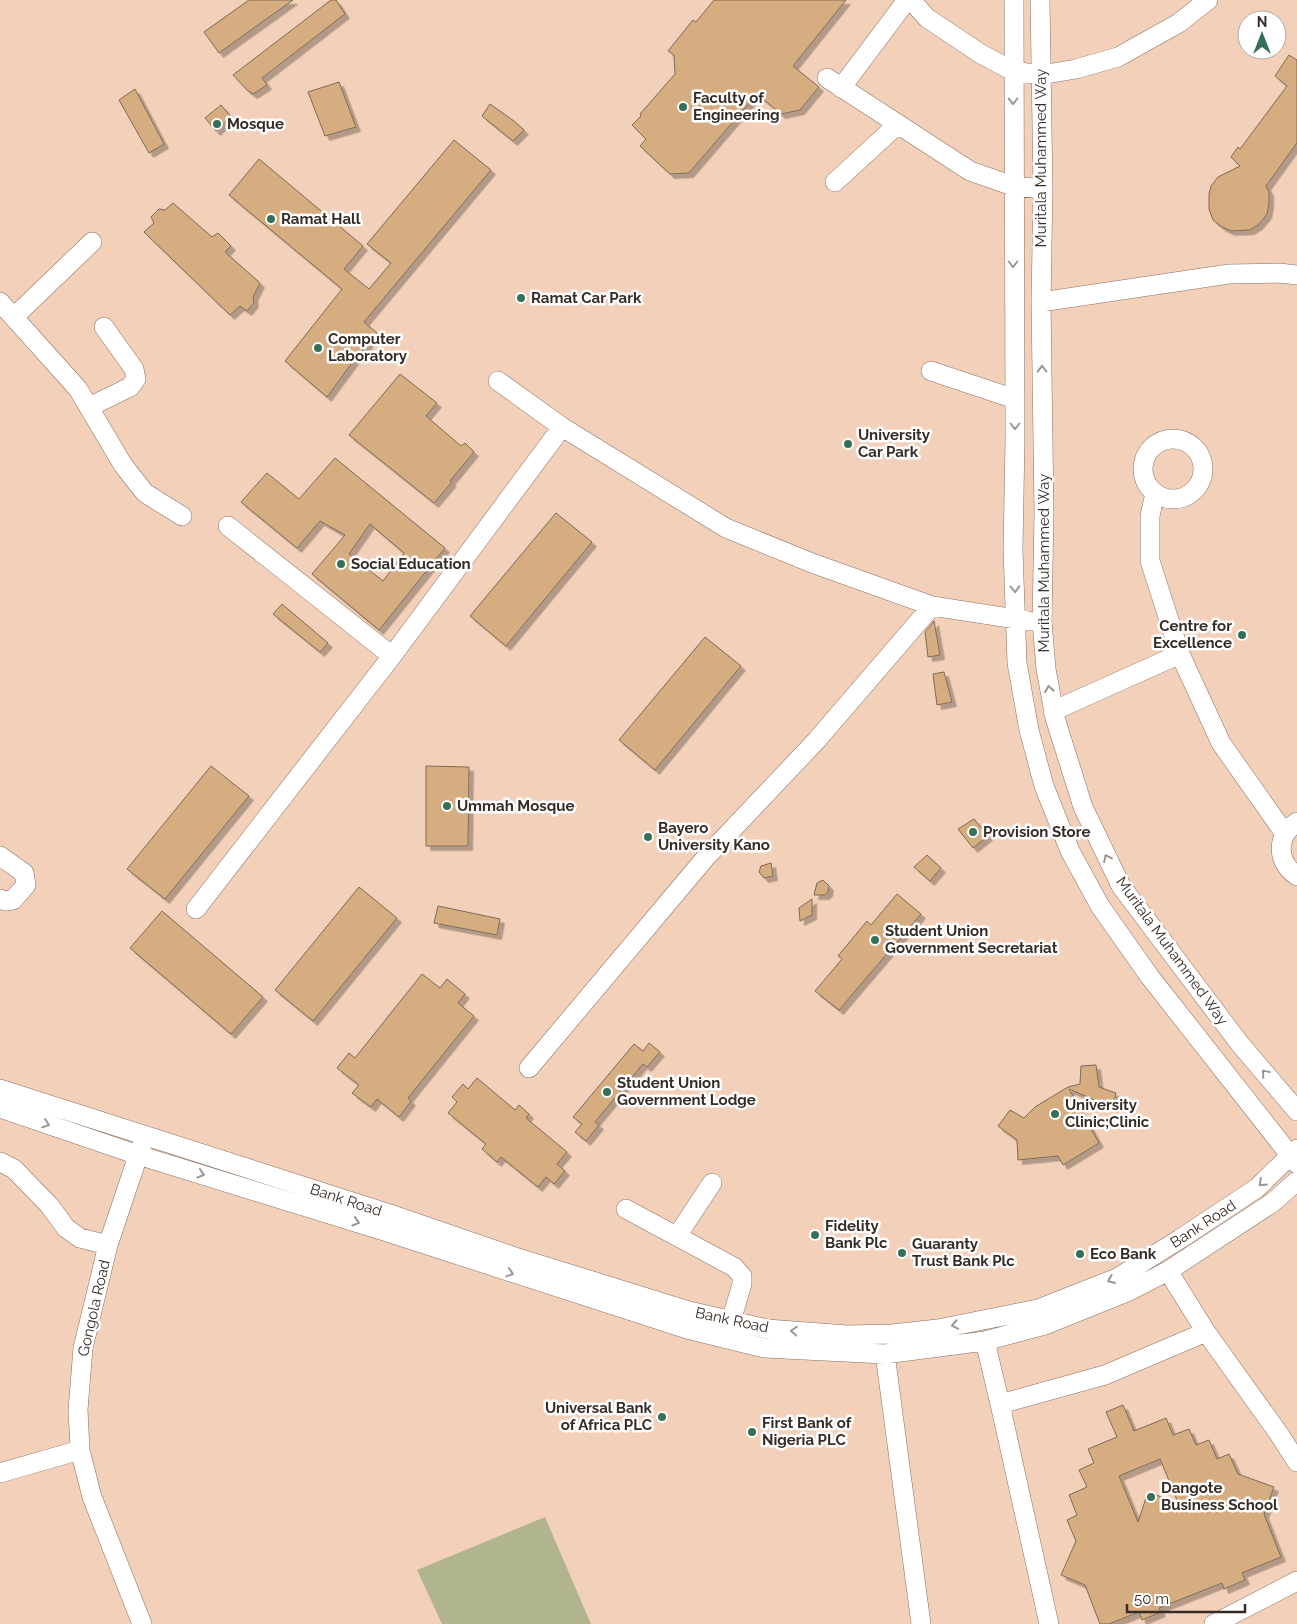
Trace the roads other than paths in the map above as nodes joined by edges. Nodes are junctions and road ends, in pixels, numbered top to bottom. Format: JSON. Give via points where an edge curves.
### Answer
{"nodes":[{"id":1,"x":909,"y":0,"type":"edge"},
{"id":2,"x":1014,"y":0,"type":"edge"},
{"id":3,"x":1040,"y":0,"type":"edge"},
{"id":4,"x":1208,"y":0,"type":"edge"},
{"id":5,"x":1014,"y":71,"type":"junction"},
{"id":6,"x":1041,"y":75,"type":"junction"},
{"id":7,"x":897,"y":125,"type":"junction"},
{"id":8,"x":835,"y":182,"type":"dead end"},
{"id":9,"x":1014,"y":186,"type":"junction"},
{"id":10,"x":1043,"y":189,"type":"junction"},
{"id":11,"x":92,"y":242,"type":"dead end"},
{"id":12,"x":1297,"y":275,"type":"edge"},
{"id":13,"x":0,"y":302,"type":"edge"},
{"id":14,"x":1041,"y":302,"type":"junction"},
{"id":15,"x":14,"y":318,"type":"junction"},
{"id":16,"x":104,"y":326,"type":"dead end"},
{"id":17,"x":931,"y":371,"type":"dead end"},
{"id":18,"x":498,"y":381,"type":"dead end"},
{"id":19,"x":1014,"y":399,"type":"junction"},
{"id":20,"x":89,"y":407,"type":"junction"},
{"id":21,"x":562,"y":427,"type":"junction"},
{"id":22,"x":1155,"y":493,"type":"dead end"},
{"id":23,"x":182,"y":516,"type":"dead end"},
{"id":24,"x":228,"y":526,"type":"dead end"},
{"id":25,"x":932,"y":606,"type":"junction"},
{"id":26,"x":1016,"y":620,"type":"junction"},
{"id":27,"x":1042,"y":622,"type":"junction"},
{"id":28,"x":1180,"y":654,"type":"junction"},
{"id":29,"x":392,"y":656,"type":"junction"},
{"id":30,"x":1053,"y":711,"type":"junction"},
{"id":31,"x":1291,"y":828,"type":"edge"},
{"id":32,"x":0,"y":856,"type":"edge"},
{"id":33,"x":1297,"y":876,"type":"edge"},
{"id":34,"x":0,"y":899,"type":"edge"},
{"id":35,"x":196,"y":909,"type":"dead end"},
{"id":36,"x":529,"y":1068,"type":"dead end"},
{"id":37,"x":0,"y":1089,"type":"edge"},
{"id":38,"x":0,"y":1108,"type":"edge"},
{"id":39,"x":1297,"y":1110,"type":"edge"},
{"id":40,"x":145,"y":1136,"type":"junction"},
{"id":41,"x":138,"y":1156,"type":"junction"},
{"id":42,"x":1295,"y":1156,"type":"edge"},
{"id":43,"x":0,"y":1162,"type":"edge"},
{"id":44,"x":1297,"y":1181,"type":"edge"},
{"id":45,"x":712,"y":1183,"type":"dead end"},
{"id":46,"x":626,"y":1209,"type":"dead end"},
{"id":47,"x":677,"y":1236,"type":"junction"},
{"id":48,"x":108,"y":1245,"type":"junction"},
{"id":49,"x":1168,"y":1271,"type":"junction"},
{"id":50,"x":731,"y":1321,"type":"junction"},
{"id":51,"x":1206,"y":1332,"type":"junction"},
{"id":52,"x":985,"y":1341,"type":"junction"},
{"id":53,"x":885,"y":1354,"type":"junction"},
{"id":54,"x":1000,"y":1404,"type":"junction"},
{"id":55,"x":80,"y":1450,"type":"junction"},
{"id":56,"x":1297,"y":1462,"type":"edge"},
{"id":57,"x":0,"y":1473,"type":"edge"},
{"id":58,"x":1297,"y":1581,"type":"edge"},
{"id":59,"x":142,"y":1624,"type":"edge"},
{"id":60,"x":921,"y":1624,"type":"edge"},
{"id":61,"x":1049,"y":1624,"type":"edge"},
{"id":62,"x":1214,"y":1624,"type":"edge"}],
"edges":[{"from":1,"to":5,"type":"street","via":[[927,18],[981,54]]},
{"from":1,"to":7,"type":"street","via":[[834,83]]},
{"from":2,"to":5,"type":"street"},
{"from":3,"to":6,"type":"street","name":"Muritala Muhammed Way"},
{"from":4,"to":6,"type":"street","via":[[1179,23],[1118,57]]},
{"from":5,"to":6,"type":"street"},
{"from":5,"to":9,"type":"street","one_way":true},
{"from":6,"to":10,"type":"street","name":"Muritala Muhammed Way"},
{"from":7,"to":8,"type":"street"},
{"from":7,"to":9,"type":"street","via":[[970,171]]},
{"from":9,"to":10,"type":"street"},
{"from":9,"to":19,"type":"street","one_way":true},
{"from":10,"to":14,"type":"street","name":"Muritala Muhammed Way"},
{"from":11,"to":15,"type":"street"},
{"from":12,"to":14,"type":"street","via":[[1229,274]]},
{"from":13,"to":15,"type":"street"},
{"from":27,"to":14,"type":"street","name":"Muritala Muhammed Way","one_way":true},
{"from":15,"to":20,"type":"street","via":[[78,388]]},
{"from":16,"to":20,"type":"street","via":[[134,369],[136,380],[130,387]]},
{"from":17,"to":19,"type":"street"},
{"from":18,"to":21,"type":"street"},
{"from":19,"to":26,"type":"street","one_way":true},
{"from":20,"to":23,"type":"street","via":[[123,465],[145,493]]},
{"from":21,"to":25,"type":"street","via":[[726,528]]},
{"from":21,"to":29,"type":"street"},
{"from":22,"to":28,"type":"street","via":[[1150,516],[1150,561]]},
{"from":24,"to":29,"type":"street"},
{"from":25,"to":26,"type":"street"},
{"from":25,"to":36,"type":"street","via":[[816,741],[707,856]]},
{"from":26,"to":27,"type":"street"},
{"from":26,"to":42,"type":"street","via":[[1017,662],[1029,730],[1044,786],[1070,851],[1100,906],[1150,977]]},
{"from":30,"to":27,"type":"street","name":"Muritala Muhammed Way","one_way":true},
{"from":28,"to":30,"type":"street"},
{"from":28,"to":31,"type":"street","via":[[1221,743]]},
{"from":29,"to":35,"type":"street"},
{"from":39,"to":30,"type":"street","name":"Muritala Muhammed Way","one_way":true,"via":[[1240,1044],[1121,886],[1083,807]]},
{"from":31,"to":33,"type":"street","via":[[1282,843],[1281,852],[1289,870]]},
{"from":32,"to":34,"type":"street","via":[[24,874],[26,885],[13,900]]},
{"from":37,"to":40,"type":"street","name":"Bank Road"},
{"from":38,"to":41,"type":"street","one_way":true},
{"from":40,"to":41,"type":"street","name":"Gongola Road"},
{"from":40,"to":50,"type":"street","name":"Bank Road","via":[[515,1257]]},
{"from":41,"to":48,"type":"street","name":"Gongola Road"},
{"from":41,"to":53,"type":"street","one_way":true,"via":[[687,1328],[764,1348]]},
{"from":42,"to":50,"type":"street","name":"Bank Road","one_way":true,"via":[[1258,1188],[1117,1278],[1038,1308],[938,1329],[892,1334],[847,1335],[776,1330]]},
{"from":43,"to":48,"type":"street","via":[[14,1169],[66,1228],[80,1238]]},
{"from":44,"to":49,"type":"street","via":[[1272,1203]]},
{"from":45,"to":47,"type":"street"},
{"from":46,"to":47,"type":"street"},
{"from":47,"to":50,"type":"street","via":[[734,1267],[742,1276]]},
{"from":48,"to":55,"type":"street","name":"Gongola Road","via":[[83,1348],[78,1410]]},
{"from":49,"to":51,"type":"street"},
{"from":49,"to":52,"type":"street","via":[[1127,1292],[1045,1325]]},
{"from":51,"to":54,"type":"street","via":[[1105,1375]]},
{"from":51,"to":56,"type":"street"},
{"from":52,"to":53,"type":"street"},
{"from":52,"to":54,"type":"street"},
{"from":53,"to":60,"type":"street"},
{"from":54,"to":61,"type":"street"},
{"from":55,"to":57,"type":"street"},
{"from":55,"to":59,"type":"street","name":"Gongola Road","via":[[92,1497]]},
{"from":58,"to":62,"type":"street"}]}
